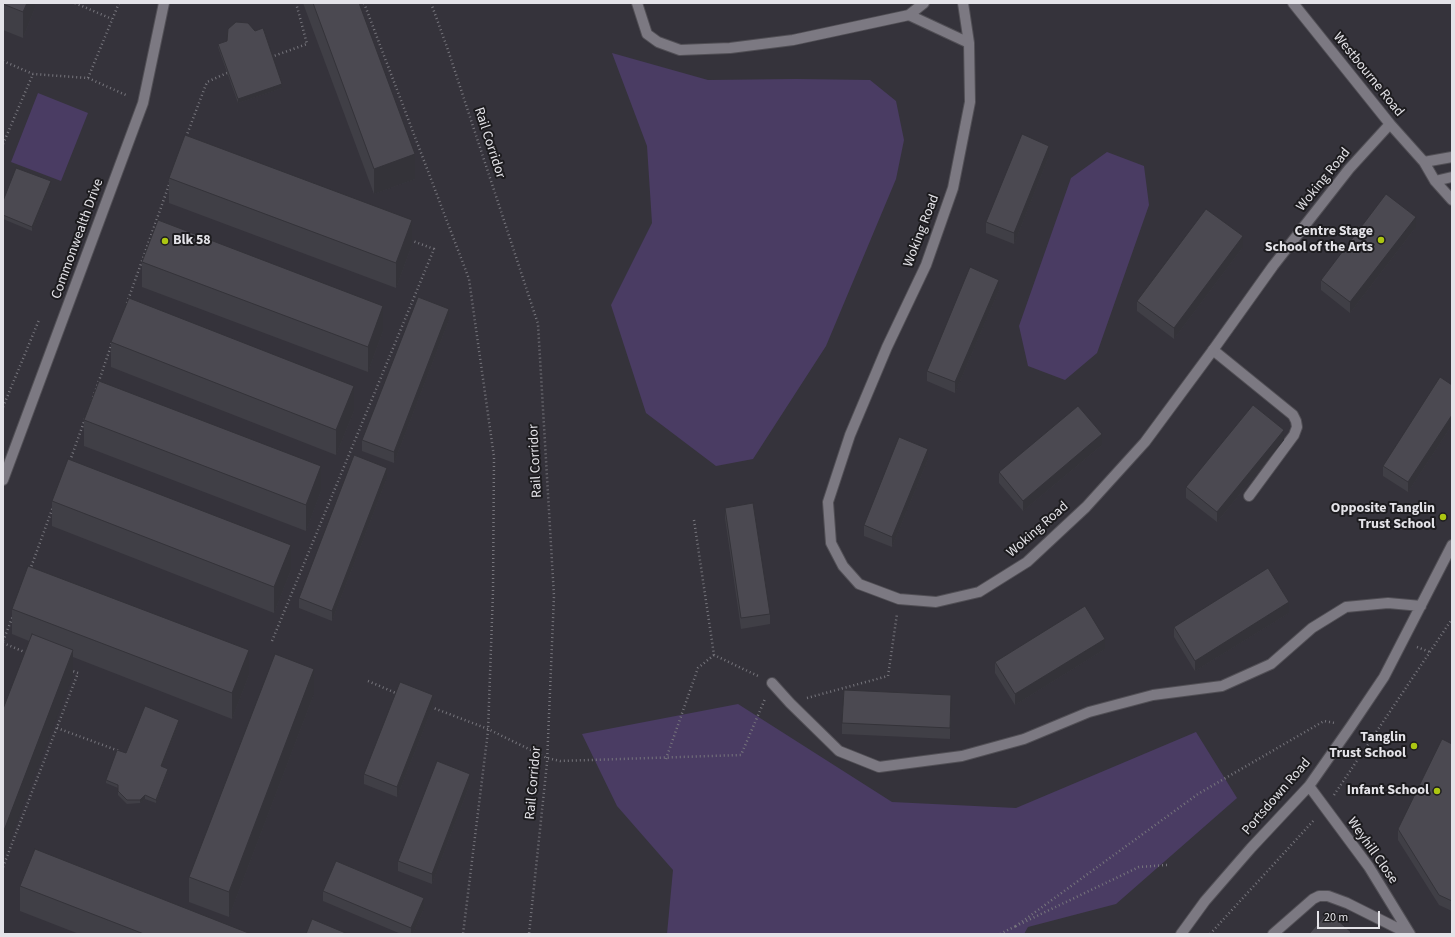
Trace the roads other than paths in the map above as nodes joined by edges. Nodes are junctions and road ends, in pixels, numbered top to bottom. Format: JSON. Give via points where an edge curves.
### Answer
{"nodes":[{"id":1,"x":164,"y":3,"type":"edge"},
{"id":2,"x":637,"y":3,"type":"edge"},
{"id":3,"x":924,"y":3,"type":"edge"},
{"id":4,"x":963,"y":3,"type":"edge"},
{"id":5,"x":1293,"y":3,"type":"edge"},
{"id":6,"x":909,"y":15,"type":"junction"},
{"id":7,"x":969,"y":43,"type":"junction"},
{"id":8,"x":1390,"y":124,"type":"junction"},
{"id":9,"x":1452,"y":157,"type":"edge"},
{"id":10,"x":1424,"y":162,"type":"junction"},
{"id":11,"x":1452,"y":177,"type":"edge"},
{"id":12,"x":1435,"y":181,"type":"junction"},
{"id":13,"x":1452,"y":200,"type":"edge"},
{"id":14,"x":1213,"y":350,"type":"junction"},
{"id":15,"x":3,"y":480,"type":"edge"},
{"id":16,"x":1249,"y":496,"type":"dead end"},
{"id":17,"x":1452,"y":545,"type":"edge"},
{"id":18,"x":1421,"y":606,"type":"junction"},
{"id":19,"x":772,"y":683,"type":"road end"},
{"id":20,"x":1309,"y":786,"type":"junction"},
{"id":21,"x":1181,"y":934,"type":"edge"},
{"id":22,"x":1273,"y":934,"type":"edge"},
{"id":23,"x":1409,"y":934,"type":"edge"}],
"edges":[{"from":1,"to":15,"type":"street","name":"Commonwealth Drive","via":[[143,103]]},
{"from":2,"to":6,"type":"street","via":[[647,34],[658,42],[680,50],[730,48],[793,40]]},
{"from":3,"to":6,"type":"street"},
{"from":4,"to":7,"type":"street"},
{"from":5,"to":8,"type":"street","name":"Westbourne Road"},
{"from":6,"to":7,"type":"street"},
{"from":7,"to":14,"type":"street","name":"Woking Road","via":[[970,102],[954,188],[926,264],[850,435],[828,502],[832,543],[843,566],[859,584],[898,599],[936,602],[979,592],[1027,562],[1086,508],[1145,442]]},
{"from":8,"to":10,"type":"street","name":"Westbourne Road"},
{"from":8,"to":14,"type":"street","name":"Woking Road","via":[[1349,169],[1273,266]]},
{"from":9,"to":10,"type":"street"},
{"from":10,"to":12,"type":"street","name":"Westbourne Road"},
{"from":11,"to":12,"type":"street"},
{"from":12,"to":13,"type":"street","name":"Westbourne Road"},
{"from":14,"to":16,"type":"street","via":[[1293,415],[1296,421],[1294,435]]},
{"from":17,"to":18,"type":"street","name":"Portsdown Road"},
{"from":18,"to":19,"type":"street","via":[[1388,603],[1346,607],[1312,628],[1271,664],[1222,686],[1153,694],[1089,712],[1024,739],[962,756],[879,767],[839,751]]},
{"from":18,"to":20,"type":"street","name":"Portsdown Road","via":[[1384,678]]},
{"from":20,"to":21,"type":"street","name":"Portsdown Road","via":[[1205,901]]},
{"from":20,"to":23,"type":"street","name":"Weyhill Close","via":[[1368,867]]},
{"from":22,"to":23,"type":"street","name":"Weyhill Close","via":[[1313,898],[1319,896],[1328,896],[1347,903]]}]}
